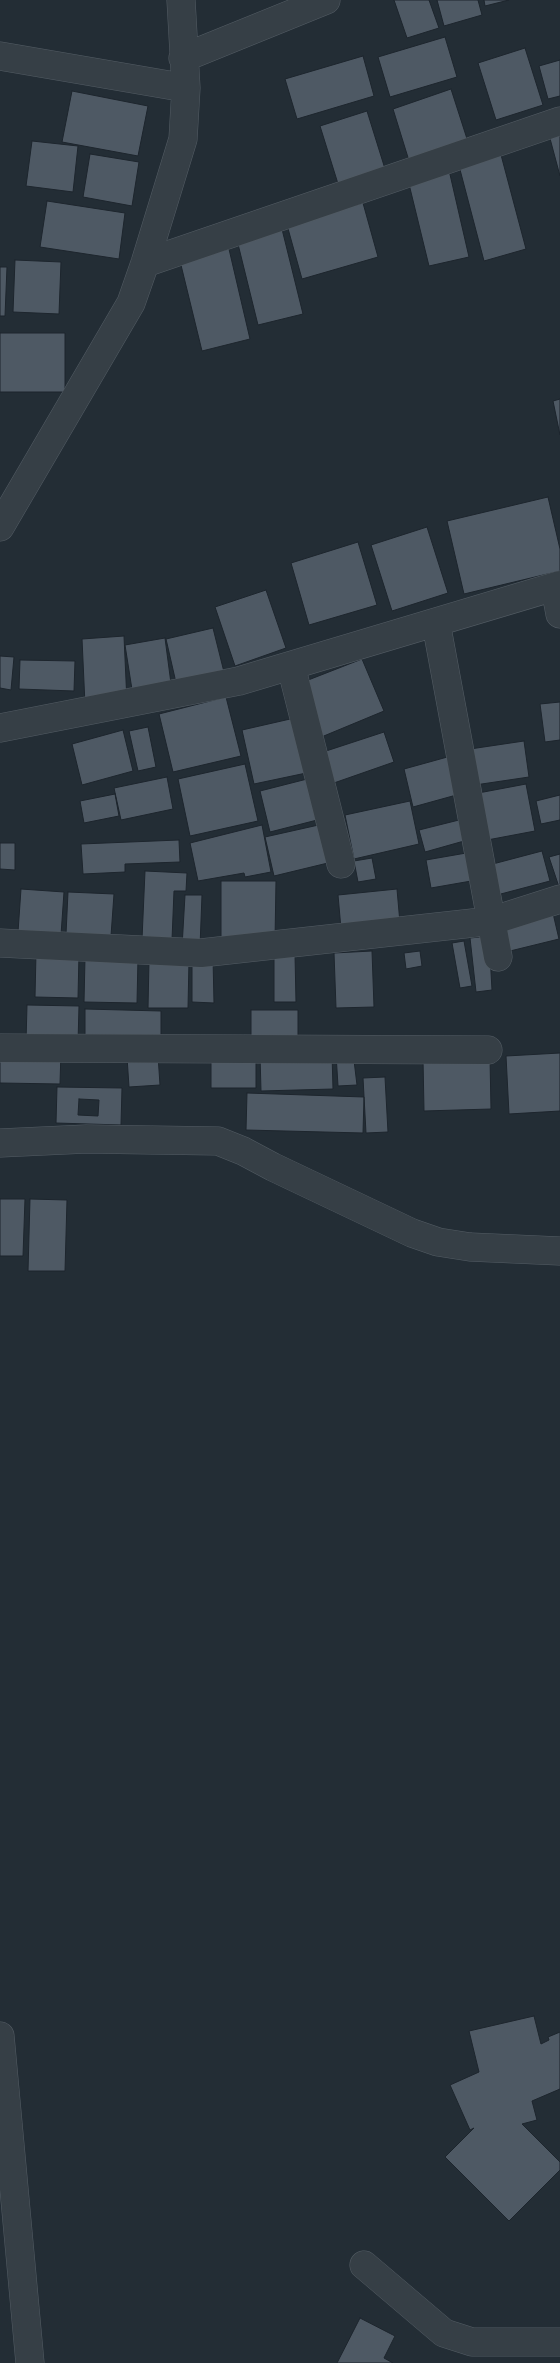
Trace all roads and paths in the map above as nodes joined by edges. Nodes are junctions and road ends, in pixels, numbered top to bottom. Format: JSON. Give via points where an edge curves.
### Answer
{"nodes":[{"id":1,"x":181,"y":0,"type":"edge"},
{"id":2,"x":326,"y":0,"type":"edge"},
{"id":3,"x":0,"y":56,"type":"edge"},
{"id":4,"x":183,"y":58,"type":"junction"},
{"id":5,"x":186,"y":88,"type":"junction"},
{"id":6,"x":560,"y":121,"type":"edge"},
{"id":7,"x":145,"y":263,"type":"junction"},
{"id":8,"x":0,"y":527,"type":"edge"},
{"id":9,"x":557,"y":586,"type":"edge"},
{"id":10,"x":560,"y":614,"type":"edge"},
{"id":11,"x":436,"y":623,"type":"junction"},
{"id":12,"x":291,"y":666,"type":"junction"},
{"id":13,"x":0,"y":728,"type":"edge"},
{"id":14,"x":341,"y":864,"type":"dead end"},
{"id":15,"x":560,"y":899,"type":"edge"},
{"id":16,"x":491,"y":921,"type":"junction"},
{"id":17,"x":0,"y":942,"type":"edge"},
{"id":18,"x":498,"y":957,"type":"dead end"},
{"id":19,"x":0,"y":1048,"type":"edge"},
{"id":20,"x":488,"y":1050,"type":"dead end"},
{"id":21,"x":0,"y":1143,"type":"edge"},
{"id":22,"x":560,"y":1251,"type":"edge"},
{"id":23,"x":0,"y":2036,"type":"edge"},
{"id":24,"x":364,"y":2264,"type":"dead end"},
{"id":25,"x":560,"y":2342,"type":"edge"},
{"id":26,"x":30,"y":2363,"type":"edge"}],
"edges":[{"from":1,"to":4,"type":"street"},
{"from":2,"to":4,"type":"street"},
{"from":3,"to":5,"type":"street"},
{"from":4,"to":5,"type":"street"},
{"from":5,"to":7,"type":"street","via":[[183,139]]},
{"from":6,"to":7,"type":"street"},
{"from":7,"to":8,"type":"street","via":[[131,302]]},
{"from":9,"to":10,"type":"street"},
{"from":9,"to":11,"type":"street"},
{"from":11,"to":12,"type":"street"},
{"from":11,"to":16,"type":"street"},
{"from":12,"to":13,"type":"street","via":[[239,681]]},
{"from":12,"to":14,"type":"street"},
{"from":15,"to":16,"type":"street"},
{"from":16,"to":17,"type":"street","via":[[201,953]]},
{"from":16,"to":18,"type":"street"},
{"from":19,"to":20,"type":"street"},
{"from":21,"to":22,"type":"street","via":[[86,1139],[218,1141],[412,1233],[438,1242],[470,1247]]},
{"from":23,"to":26,"type":"street"},
{"from":24,"to":25,"type":"street","via":[[444,2333],[472,2342]]}]}
